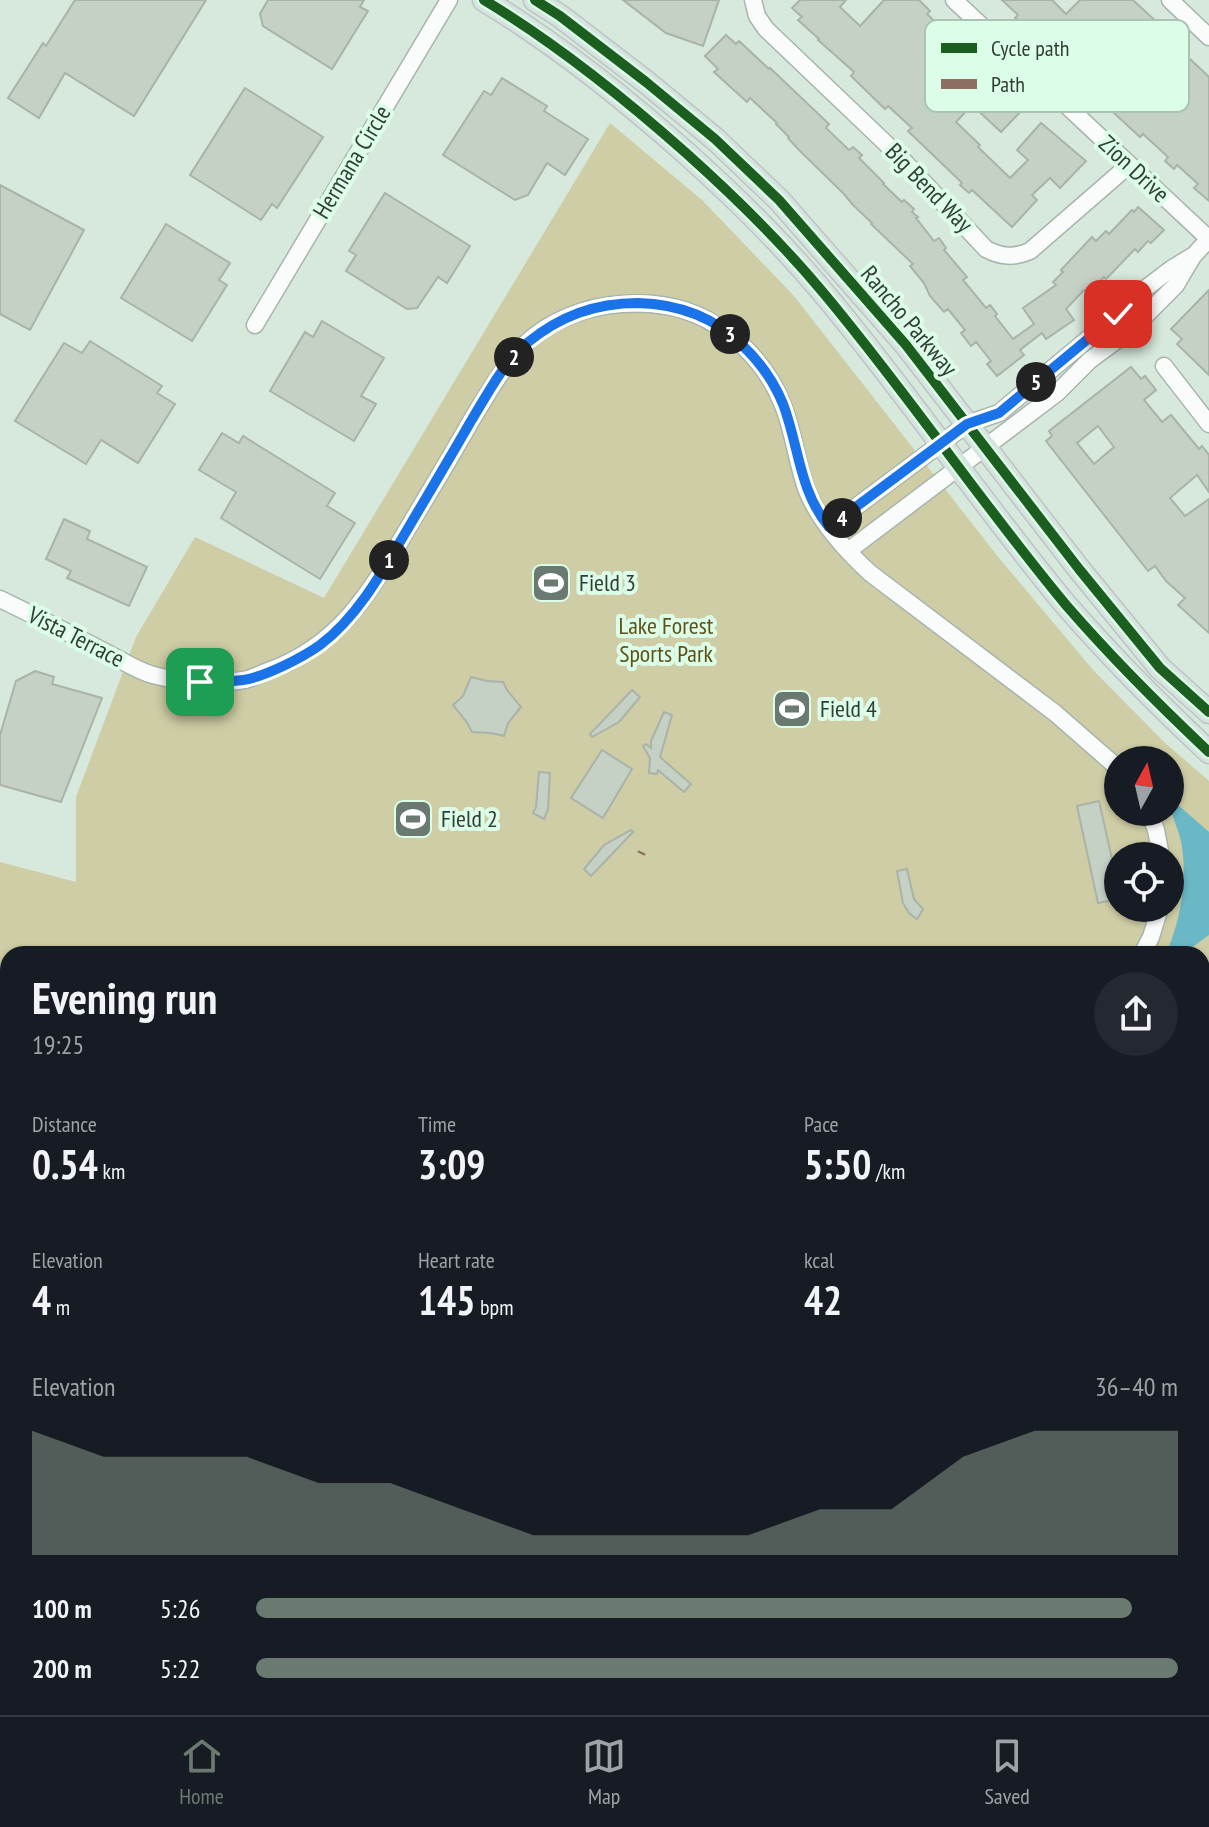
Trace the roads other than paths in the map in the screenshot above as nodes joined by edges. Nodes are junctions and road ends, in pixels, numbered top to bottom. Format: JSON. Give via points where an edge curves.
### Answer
{"nodes":[{"id":1,"x":449,"y":0,"type":"edge"},
{"id":2,"x":484,"y":0,"type":"edge"},
{"id":3,"x":535,"y":0,"type":"edge"},
{"id":4,"x":753,"y":0,"type":"edge"},
{"id":5,"x":954,"y":0,"type":"edge"},
{"id":6,"x":1170,"y":0,"type":"edge"},
{"id":7,"x":975,"y":20,"type":"edge"},
{"id":8,"x":1209,"y":37,"type":"edge"},
{"id":9,"x":1073,"y":112,"type":"edge"},
{"id":10,"x":1129,"y":165,"type":"junction"},
{"id":11,"x":1209,"y":239,"type":"edge"},
{"id":12,"x":1194,"y":255,"type":"junction"},
{"id":13,"x":1118,"y":314,"type":"junction"},
{"id":14,"x":255,"y":325,"type":"dead end"},
{"id":15,"x":1132,"y":329,"type":"junction"},
{"id":16,"x":1164,"y":366,"type":"dead end"},
{"id":17,"x":967,"y":424,"type":"junction"},
{"id":18,"x":1209,"y":424,"type":"edge"},
{"id":19,"x":941,"y":444,"type":"junction"},
{"id":20,"x":985,"y":447,"type":"junction"},
{"id":21,"x":959,"y":466,"type":"junction"},
{"id":22,"x":829,"y":527,"type":"junction"},
{"id":23,"x":848,"y":551,"type":"junction"},
{"id":24,"x":0,"y":599,"type":"edge"},
{"id":25,"x":1209,"y":712,"type":"edge"},
{"id":26,"x":1209,"y":752,"type":"edge"},
{"id":27,"x":1104,"y":756,"type":"edge"},
{"id":28,"x":1156,"y":922,"type":"edge"},
{"id":29,"x":1146,"y":946,"type":"edge"}],
"edges":[{"from":1,"to":14,"type":"street","name":"Hermana Circle"},
{"from":2,"to":19,"type":"main road","name":"Rancho Parkway","via":[[628,102],[741,202],[820,289]]},
{"from":3,"to":17,"type":"main road","name":"Rancho Parkway","via":[[669,101],[779,200],[906,345]]},
{"from":4,"to":10,"type":"street","name":"Big Bend Way","via":[[766,29],[992,252],[1011,256],[1030,251]]},
{"from":5,"to":7,"type":"street","name":"Zion Drive"},
{"from":6,"to":8,"type":"street"},
{"from":9,"to":10,"type":"street","name":"Zion Drive"},
{"from":10,"to":11,"type":"street","name":"Zion Drive"},
{"from":11,"to":12,"type":"street"},
{"from":12,"to":13,"type":"street"},
{"from":12,"to":15,"type":"street","via":[[1176,285]]},
{"from":13,"to":15,"type":"street"},
{"from":13,"to":17,"type":"street","via":[[999,413]]},
{"from":15,"to":20,"type":"street"},
{"from":16,"to":18,"type":"street"},
{"from":17,"to":19,"type":"street"},
{"from":17,"to":20,"type":"main road","name":"Rancho Parkway"},
{"from":19,"to":21,"type":"main road","name":"Rancho Parkway"},
{"from":19,"to":22,"type":"street"},
{"from":20,"to":21,"type":"street"},
{"from":20,"to":25,"type":"main road","name":"Rancho Parkway","via":[[1160,668]]},
{"from":21,"to":23,"type":"street"},
{"from":21,"to":26,"type":"main road","name":"Rancho Parkway","via":[[1066,604],[1141,688]]},
{"from":22,"to":23,"type":"street","name":"Vista Terrace"},
{"from":22,"to":24,"type":"street","name":"Vista Terrace","via":[[808,494],[772,381],[741,344],[706,319],[668,305],[630,303],[579,311],[525,344],[500,374],[351,615],[319,646],[285,665],[245,680],[200,682],[152,675]]},
{"from":23,"to":27,"type":"street","name":"Vista Terrace"},
{"from":28,"to":29,"type":"street"}]}
